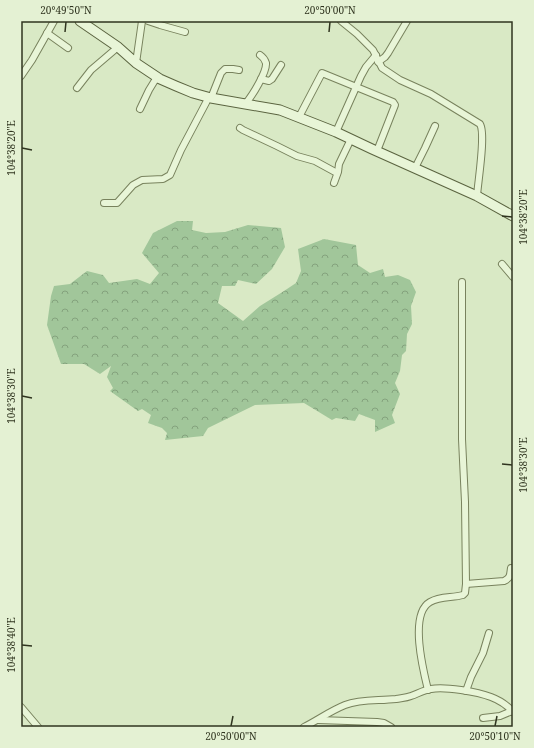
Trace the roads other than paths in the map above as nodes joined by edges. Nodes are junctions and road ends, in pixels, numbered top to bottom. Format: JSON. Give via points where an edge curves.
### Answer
{"nodes":[{"id":1,"x":54,"y":21,"type":"edge"},
{"id":2,"x":80,"y":21,"type":"edge"},
{"id":3,"x":142,"y":21,"type":"edge"},
{"id":4,"x":148,"y":21,"type":"edge"},
{"id":5,"x":341,"y":21,"type":"edge"},
{"id":6,"x":407,"y":21,"type":"edge"},
{"id":7,"x":185,"y":32,"type":"dead end"},
{"id":8,"x":47,"y":33,"type":"junction"},
{"id":9,"x":118,"y":47,"type":"junction"},
{"id":10,"x":68,"y":48,"type":"dead end"},
{"id":11,"x":260,"y":55,"type":"dead end"},
{"id":12,"x":376,"y":55,"type":"junction"},
{"id":13,"x":378,"y":62,"type":"junction"},
{"id":14,"x":136,"y":63,"type":"junction"},
{"id":15,"x":281,"y":65,"type":"dead end"},
{"id":16,"x":239,"y":70,"type":"dead end"},
{"id":17,"x":21,"y":76,"type":"edge"},
{"id":18,"x":157,"y":77,"type":"junction"},
{"id":19,"x":261,"y":79,"type":"junction"},
{"id":20,"x":356,"y":87,"type":"junction"},
{"id":21,"x":77,"y":88,"type":"dead end"},
{"id":22,"x":210,"y":97,"type":"junction"},
{"id":23,"x":246,"y":104,"type":"junction"},
{"id":24,"x":140,"y":109,"type":"dead end"},
{"id":25,"x":299,"y":117,"type":"junction"},
{"id":26,"x":435,"y":126,"type":"dead end"},
{"id":27,"x":240,"y":128,"type":"dead end"},
{"id":28,"x":336,"y":132,"type":"junction"},
{"id":29,"x":350,"y":139,"type":"junction"},
{"id":30,"x":377,"y":151,"type":"junction"},
{"id":31,"x":415,"y":168,"type":"junction"},
{"id":32,"x":337,"y":173,"type":"junction"},
{"id":33,"x":334,"y":183,"type":"dead end"},
{"id":34,"x":477,"y":196,"type":"junction"},
{"id":35,"x":104,"y":203,"type":"dead end"},
{"id":36,"x":513,"y":216,"type":"edge"},
{"id":37,"x":502,"y":264,"type":"dead end"},
{"id":38,"x":513,"y":277,"type":"edge"},
{"id":39,"x":462,"y":282,"type":"dead end"},
{"id":40,"x":511,"y":568,"type":"dead end"},
{"id":41,"x":466,"y":584,"type":"junction"},
{"id":42,"x":490,"y":633,"type":"dead end"},
{"id":43,"x":428,"y":690,"type":"junction"},
{"id":44,"x":466,"y":691,"type":"junction"},
{"id":45,"x":21,"y":707,"type":"edge"},
{"id":46,"x":513,"y":711,"type":"edge"},
{"id":47,"x":483,"y":718,"type":"dead end"},
{"id":48,"x":318,"y":720,"type":"junction"},
{"id":49,"x":38,"y":727,"type":"edge"},
{"id":50,"x":304,"y":727,"type":"edge"},
{"id":51,"x":391,"y":727,"type":"edge"}],
"edges":[{"from":1,"to":8,"type":"street"},
{"from":2,"to":9,"type":"street"},
{"from":3,"to":14,"type":"street"},
{"from":4,"to":7,"type":"street"},
{"from":5,"to":12,"type":"street"},
{"from":6,"to":13,"type":"street","via":[[388,53]]},
{"from":8,"to":10,"type":"street"},
{"from":8,"to":17,"type":"street"},
{"from":9,"to":14,"type":"street"},
{"from":9,"to":21,"type":"street","via":[[91,70]]},
{"from":11,"to":19,"type":"street","via":[[266,63]]},
{"from":12,"to":13,"type":"street"},
{"from":12,"to":20,"type":"street","via":[[366,67]]},
{"from":13,"to":34,"type":"street","via":[[391,74],[482,126]]},
{"from":14,"to":18,"type":"street"},
{"from":15,"to":19,"type":"street","via":[[272,80]]},
{"from":16,"to":22,"type":"street","via":[[225,69]]},
{"from":18,"to":22,"type":"street"},
{"from":18,"to":24,"type":"street"},
{"from":19,"to":23,"type":"street"},
{"from":20,"to":25,"type":"street","via":[[322,73]]},
{"from":20,"to":28,"type":"street"},
{"from":20,"to":30,"type":"street","via":[[395,104]]},
{"from":22,"to":23,"type":"street"},
{"from":22,"to":35,"type":"street","via":[[170,176],[142,180],[133,185],[117,203]]},
{"from":23,"to":25,"type":"street","via":[[280,110]]},
{"from":25,"to":28,"type":"street"},
{"from":26,"to":31,"type":"street"},
{"from":27,"to":32,"type":"street"},
{"from":28,"to":29,"type":"street"},
{"from":29,"to":30,"type":"street"},
{"from":29,"to":32,"type":"street"},
{"from":30,"to":31,"type":"street"},
{"from":31,"to":34,"type":"street"},
{"from":32,"to":33,"type":"street"},
{"from":34,"to":36,"type":"street"},
{"from":37,"to":38,"type":"street"},
{"from":39,"to":41,"type":"street","via":[[462,439]]},
{"from":40,"to":41,"type":"street","via":[[508,580]]},
{"from":41,"to":43,"type":"street","via":[[463,595],[431,601],[422,610],[419,647]]},
{"from":42,"to":44,"type":"street"},
{"from":43,"to":44,"type":"street","via":[[444,688]]},
{"from":43,"to":48,"type":"street","via":[[408,697],[345,705]]},
{"from":44,"to":46,"type":"street","via":[[490,696]]},
{"from":45,"to":49,"type":"street"},
{"from":46,"to":47,"type":"street"},
{"from":48,"to":50,"type":"street"},
{"from":48,"to":51,"type":"street","via":[[377,722]]}]}
